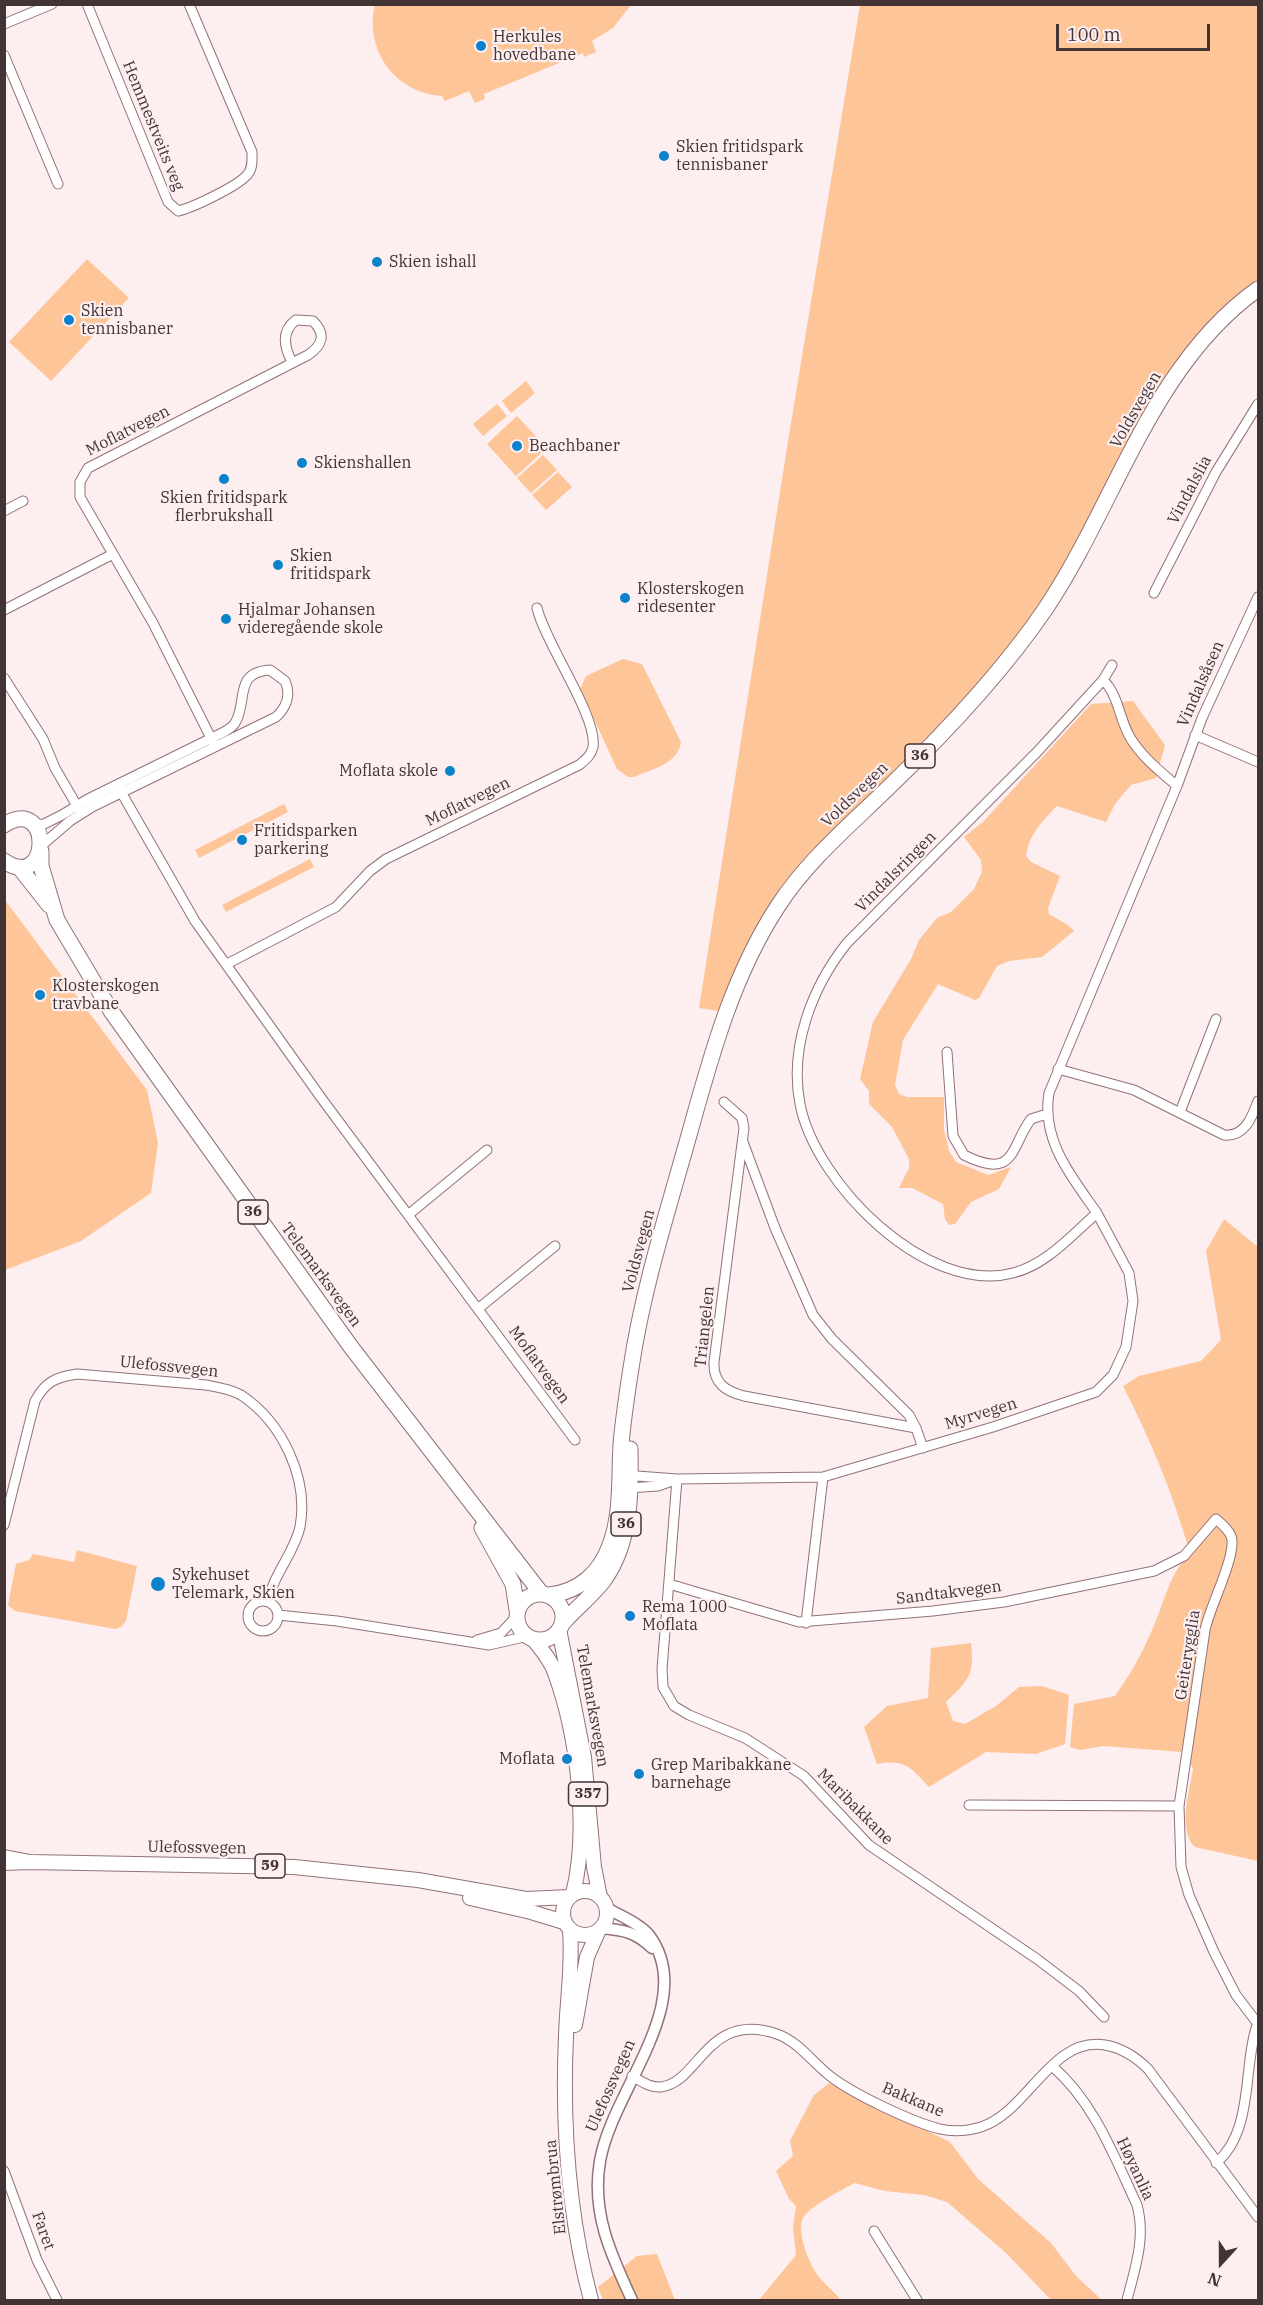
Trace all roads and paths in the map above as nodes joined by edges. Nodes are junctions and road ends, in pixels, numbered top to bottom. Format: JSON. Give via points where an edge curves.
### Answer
{"nodes":[{"id":1,"x":52,"y":4,"type":"edge"},
{"id":2,"x":87,"y":4,"type":"edge"},
{"id":3,"x":189,"y":4,"type":"edge"},
{"id":4,"x":4,"y":24,"type":"edge"},
{"id":5,"x":4,"y":55,"type":"edge"},
{"id":6,"x":58,"y":184,"type":"dead end"},
{"id":7,"x":1258,"y":289,"type":"edge"},
{"id":8,"x":292,"y":362,"type":"junction"},
{"id":9,"x":1258,"y":404,"type":"edge"},
{"id":10,"x":23,"y":501,"type":"dead end"},
{"id":11,"x":4,"y":511,"type":"edge"},
{"id":12,"x":113,"y":554,"type":"junction"},
{"id":13,"x":1154,"y":593,"type":"dead end"},
{"id":14,"x":1258,"y":597,"type":"edge"},
{"id":15,"x":537,"y":608,"type":"dead end"},
{"id":16,"x":4,"y":610,"type":"edge"},
{"id":17,"x":1112,"y":665,"type":"dead end"},
{"id":18,"x":4,"y":678,"type":"edge"},
{"id":19,"x":1103,"y":680,"type":"junction"},
{"id":20,"x":1195,"y":735,"type":"junction"},
{"id":21,"x":213,"y":742,"type":"junction"},
{"id":22,"x":1258,"y":762,"type":"edge"},
{"id":23,"x":1177,"y":786,"type":"junction"},
{"id":24,"x":119,"y":790,"type":"junction"},
{"id":25,"x":79,"y":809,"type":"junction"},
{"id":26,"x":7,"y":821,"type":"edge"},
{"id":27,"x":33,"y":825,"type":"junction"},
{"id":28,"x":41,"y":848,"type":"junction"},
{"id":29,"x":12,"y":864,"type":"edge"},
{"id":30,"x":56,"y":915,"type":"junction"},
{"id":31,"x":227,"y":964,"type":"junction"},
{"id":32,"x":1216,"y":1019,"type":"dead end"},
{"id":33,"x":947,"y":1052,"type":"dead end"},
{"id":34,"x":1058,"y":1069,"type":"junction"},
{"id":35,"x":1258,"y":1101,"type":"edge"},
{"id":36,"x":724,"y":1102,"type":"dead end"},
{"id":37,"x":1179,"y":1112,"type":"junction"},
{"id":38,"x":1047,"y":1114,"type":"junction"},
{"id":39,"x":743,"y":1142,"type":"junction"},
{"id":40,"x":487,"y":1150,"type":"dead end"},
{"id":41,"x":1097,"y":1213,"type":"junction"},
{"id":42,"x":408,"y":1215,"type":"junction"},
{"id":43,"x":555,"y":1246,"type":"dead end"},
{"id":44,"x":479,"y":1308,"type":"junction"},
{"id":45,"x":916,"y":1428,"type":"junction"},
{"id":46,"x":575,"y":1440,"type":"dead end"},
{"id":47,"x":923,"y":1448,"type":"junction"},
{"id":48,"x":823,"y":1477,"type":"junction"},
{"id":49,"x":677,"y":1479,"type":"junction"},
{"id":50,"x":627,"y":1483,"type":"junction"},
{"id":51,"x":466,"y":1499,"type":"junction"},
{"id":52,"x":1216,"y":1519,"type":"joint"},
{"id":53,"x":4,"y":1526,"type":"edge"},
{"id":54,"x":669,"y":1584,"type":"junction"},
{"id":55,"x":545,"y":1594,"type":"junction"},
{"id":56,"x":268,"y":1602,"type":"junction"},
{"id":57,"x":517,"y":1613,"type":"junction"},
{"id":58,"x":278,"y":1614,"type":"junction"},
{"id":59,"x":806,"y":1623,"type":"junction"},
{"id":60,"x":561,"y":1627,"type":"junction"},
{"id":61,"x":530,"y":1637,"type":"junction"},
{"id":62,"x":469,"y":1642,"type":"junction"},
{"id":63,"x":969,"y":1805,"type":"dead end"},
{"id":64,"x":1179,"y":1806,"type":"junction"},
{"id":65,"x":4,"y":1857,"type":"edge"},
{"id":66,"x":30,"y":1862,"type":"junction"},
{"id":67,"x":4,"y":1863,"type":"edge"},
{"id":68,"x":398,"y":1879,"type":"junction"},
{"id":69,"x":571,"y":1896,"type":"junction"},
{"id":70,"x":604,"y":1903,"type":"junction"},
{"id":71,"x":567,"y":1926,"type":"junction"},
{"id":72,"x":600,"y":1930,"type":"junction"},
{"id":73,"x":658,"y":1954,"type":"junction"},
{"id":74,"x":1104,"y":2017,"type":"dead end"},
{"id":75,"x":1258,"y":2023,"type":"edge"},
{"id":76,"x":1052,"y":2066,"type":"junction"},
{"id":77,"x":567,"y":2068,"type":"junction"},
{"id":78,"x":632,"y":2076,"type":"junction"},
{"id":79,"x":1216,"y":2163,"type":"junction"},
{"id":80,"x":4,"y":2171,"type":"edge"},
{"id":81,"x":1258,"y":2217,"type":"edge"},
{"id":82,"x":874,"y":2231,"type":"dead end"},
{"id":83,"x":57,"y":2301,"type":"edge"},
{"id":84,"x":591,"y":2301,"type":"edge"},
{"id":85,"x":632,"y":2301,"type":"edge"},
{"id":86,"x":917,"y":2301,"type":"edge"},
{"id":87,"x":1127,"y":2301,"type":"edge"}],
"edges":[{"from":1,"to":4,"type":"street"},
{"from":2,"to":3,"type":"street","name":"Hemmestveits veg","via":[[168,202],[178,211],[242,179],[252,161],[252,152]]},
{"from":5,"to":6,"type":"street"},
{"from":7,"to":50,"type":"highway","name":"Voldsvegen","number":"36","via":[[1211,332],[1172,383],[1080,552],[1032,627],[943,732],[801,875],[766,925],[732,997],[700,1094],[641,1318],[623,1419]]},
{"from":8,"to":8,"type":"street","name":"Moflatvegen","via":[[319,348],[322,334],[313,321],[296,320],[286,330]]},
{"from":8,"to":12,"type":"street","name":"Moflatvegen","via":[[88,468],[80,482],[80,497]]},
{"from":9,"to":13,"type":"street","name":"Vindalslia","via":[[1216,472]]},
{"from":10,"to":11,"type":"street"},
{"from":12,"to":16,"type":"street"},
{"from":12,"to":21,"type":"street","name":"Moflatvegen"},
{"from":14,"to":20,"type":"street","name":"Vindalsåsen"},
{"from":15,"to":31,"type":"street","name":"Moflatvegen","via":[[541,625],[570,678],[591,732],[593,746],[589,757],[386,859],[336,907]]},
{"from":17,"to":19,"type":"street","name":"Vindalsringen"},
{"from":18,"to":25,"type":"street","via":[[43,739]]},
{"from":19,"to":23,"type":"street","via":[[1113,693],[1131,738]]},
{"from":19,"to":41,"type":"street","name":"Vindalsringen","via":[[833,961],[807,1017],[798,1074],[799,1103],[807,1129],[841,1187],[888,1233],[937,1263],[982,1275],[998,1276],[1026,1269]]},
{"from":20,"to":22,"type":"street"},
{"from":20,"to":23,"type":"street","name":"Vindalsåsen"},
{"from":21,"to":21,"type":"street","via":[[279,715],[288,698],[282,677],[265,670],[248,679],[236,722]]},
{"from":21,"to":24,"type":"street"},
{"from":23,"to":34,"type":"street"},
{"from":24,"to":25,"type":"street"},
{"from":24,"to":31,"type":"street","name":"Moflatvegen","via":[[195,921]]},
{"from":25,"to":27,"type":"street"},
{"from":25,"to":28,"type":"street"},
{"from":26,"to":27,"type":"highway"},
{"from":27,"to":28,"type":"highway","name":"Telemarksvegen","number":"36","via":[[38,830]]},
{"from":28,"to":29,"type":"highway","name":"Telemarksvegen","number":"36","via":[[30,864]]},
{"from":28,"to":30,"type":"highway","name":"Telemarksvegen","number":"36","via":[[41,866]]},
{"from":29,"to":30,"type":"highway","name":"Telemarksvegen","number":"36"},
{"from":30,"to":51,"type":"highway","name":"Telemarksvegen","number":"36","via":[[76,954],[136,1047],[315,1299]]},
{"from":31,"to":42,"type":"street","name":"Moflatvegen"},
{"from":32,"to":37,"type":"street"},
{"from":33,"to":38,"type":"street","via":[[952,1136],[964,1155],[992,1164],[1007,1160],[1017,1149],[1031,1119]]},
{"from":34,"to":37,"type":"street","via":[[1134,1090]]},
{"from":34,"to":38,"type":"street","via":[[1049,1093]]},
{"from":35,"to":37,"type":"street","via":[[1248,1125],[1229,1136]]},
{"from":36,"to":39,"type":"street","name":"Triangelen","via":[[742,1118]]},
{"from":38,"to":41,"type":"street","via":[[1057,1152]]},
{"from":39,"to":45,"type":"street","name":"Triangelen","via":[[813,1315],[909,1415]]},
{"from":39,"to":45,"type":"street","name":"Triangelen","via":[[714,1362],[718,1382],[728,1391],[744,1396]]},
{"from":40,"to":42,"type":"street"},
{"from":41,"to":47,"type":"street","name":"Myrvegen","via":[[1122,1257],[1132,1286],[1130,1334],[1113,1375],[1088,1397]]},
{"from":42,"to":44,"type":"street","name":"Moflatvegen"},
{"from":43,"to":44,"type":"street"},
{"from":44,"to":46,"type":"street","name":"Moflatvegen"},
{"from":45,"to":47,"type":"street","name":"Triangelen"},
{"from":47,"to":48,"type":"street","name":"Myrvegen"},
{"from":48,"to":49,"type":"street","name":"Myrvegen"},
{"from":48,"to":59,"type":"street"},
{"from":49,"to":50,"type":"street","name":"Myrvegen","via":[[658,1486]]},
{"from":49,"to":54,"type":"street","name":"Maribakkane"},
{"from":50,"to":55,"type":"highway","name":"Voldsvegen","number":"36","via":[[606,1555],[597,1568],[579,1587],[561,1594]]},
{"from":50,"to":60,"type":"highway","name":"Voldsvegen","number":"36","via":[[623,1534],[610,1569]]},
{"from":51,"to":55,"type":"highway","name":"Telemarksvegen","number":"36"},
{"from":51,"to":57,"type":"highway","name":"Telemarksvegen","number":"36","via":[[508,1574]]},
{"from":52,"to":59,"type":"street","name":"Sandtakvegen","via":[[1184,1556],[1140,1576],[1004,1602]]},
{"from":52,"to":64,"type":"street","name":"Geiterygglia","via":[[1231,1536],[1233,1548],[1207,1619]]},
{"from":53,"to":56,"type":"street","name":"Ulefossvegen","via":[[35,1401],[49,1382],[59,1376],[77,1374],[225,1389],[239,1394],[256,1408],[282,1442],[298,1473],[300,1526]]},
{"from":54,"to":59,"type":"street","name":"Sandtakvegen"},
{"from":54,"to":74,"type":"street","name":"Maribakkane","via":[[662,1679],[665,1694],[674,1706],[745,1738],[804,1776],[869,1845],[1037,1959],[1079,1991]]},
{"from":55,"to":57,"type":"highway","number":"36","via":[[529,1596]]},
{"from":55,"to":60,"type":"highway","number":"36","via":[[561,1606]]},
{"from":56,"to":58,"type":"street"},
{"from":56,"to":58,"type":"street","via":[[261,1601],[251,1608],[251,1625],[269,1630]]},
{"from":57,"to":61,"type":"highway","number":"36","via":[[519,1628]]},
{"from":57,"to":62,"type":"street","via":[[501,1633]]},
{"from":58,"to":62,"type":"street"},
{"from":60,"to":61,"type":"highway","number":"36","via":[[550,1638]]},
{"from":60,"to":70,"type":"main road","name":"Telemarksvegen","number":"357","via":[[584,1757],[594,1868]]},
{"from":61,"to":62,"type":"street","via":[[489,1645]]},
{"from":61,"to":69,"type":"main road","name":"Telemarksvegen","number":"357","via":[[555,1672],[579,1784],[580,1855]]},
{"from":63,"to":64,"type":"street"},
{"from":64,"to":75,"type":"street","name":"Geiterygglia","via":[[1184,1881],[1236,1995]]},
{"from":65,"to":66,"type":"main road","name":"Ulefossvegen","number":"59"},
{"from":66,"to":67,"type":"main road","name":"Ulefossvegen","number":"59"},
{"from":66,"to":68,"type":"main road","name":"Ulefossvegen","number":"59","via":[[294,1867]]},
{"from":68,"to":69,"type":"main road","name":"Ulefossvegen","number":"59","via":[[526,1899]]},
{"from":68,"to":71,"type":"main road","name":"Ulefossvegen","number":"59","via":[[531,1912]]},
{"from":69,"to":70,"type":"main road","via":[[589,1891]]},
{"from":69,"to":71,"type":"main road","number":"357","via":[[562,1912]]},
{"from":70,"to":72,"type":"main road","number":"357","via":[[606,1919]]},
{"from":70,"to":73,"type":"street","name":"Ulefossvegen","via":[[649,1935]]},
{"from":71,"to":72,"type":"main road","via":[[584,1936]]},
{"from":71,"to":77,"type":"main road","name":"Elstrømbrua","number":"357","via":[[572,1957]]},
{"from":72,"to":73,"type":"street","via":[[624,1930]]},
{"from":72,"to":77,"type":"main road","name":"Elstrømbrua","number":"357","via":[[587,1957]]},
{"from":73,"to":78,"type":"street","name":"Ulefossvegen","via":[[666,1982],[662,2008]]},
{"from":75,"to":79,"type":"street","via":[[1236,2136],[1225,2156]]},
{"from":76,"to":78,"type":"street","name":"Bakkane","via":[[1006,2115],[984,2126],[962,2130],[930,2126],[856,2092],[830,2076],[790,2040],[761,2030],[732,2033],[715,2042],[680,2078],[667,2085],[649,2085]]},
{"from":76,"to":79,"type":"street","name":"Bakkane","via":[[1071,2050],[1089,2045],[1111,2046],[1131,2055],[1157,2080]]},
{"from":76,"to":87,"type":"street","name":"Høyanlia","via":[[1088,2105],[1137,2205],[1141,2239]]},
{"from":77,"to":84,"type":"main road","name":"Elstrømbrua","number":"357","via":[[568,2173]]},
{"from":78,"to":85,"type":"street","name":"Ulefossvegen","via":[[604,2141],[597,2198],[605,2241]]},
{"from":79,"to":81,"type":"street","name":"Bakkane"},
{"from":80,"to":83,"type":"street","name":"Faret","via":[[37,2260]]},
{"from":82,"to":86,"type":"street"}]}
